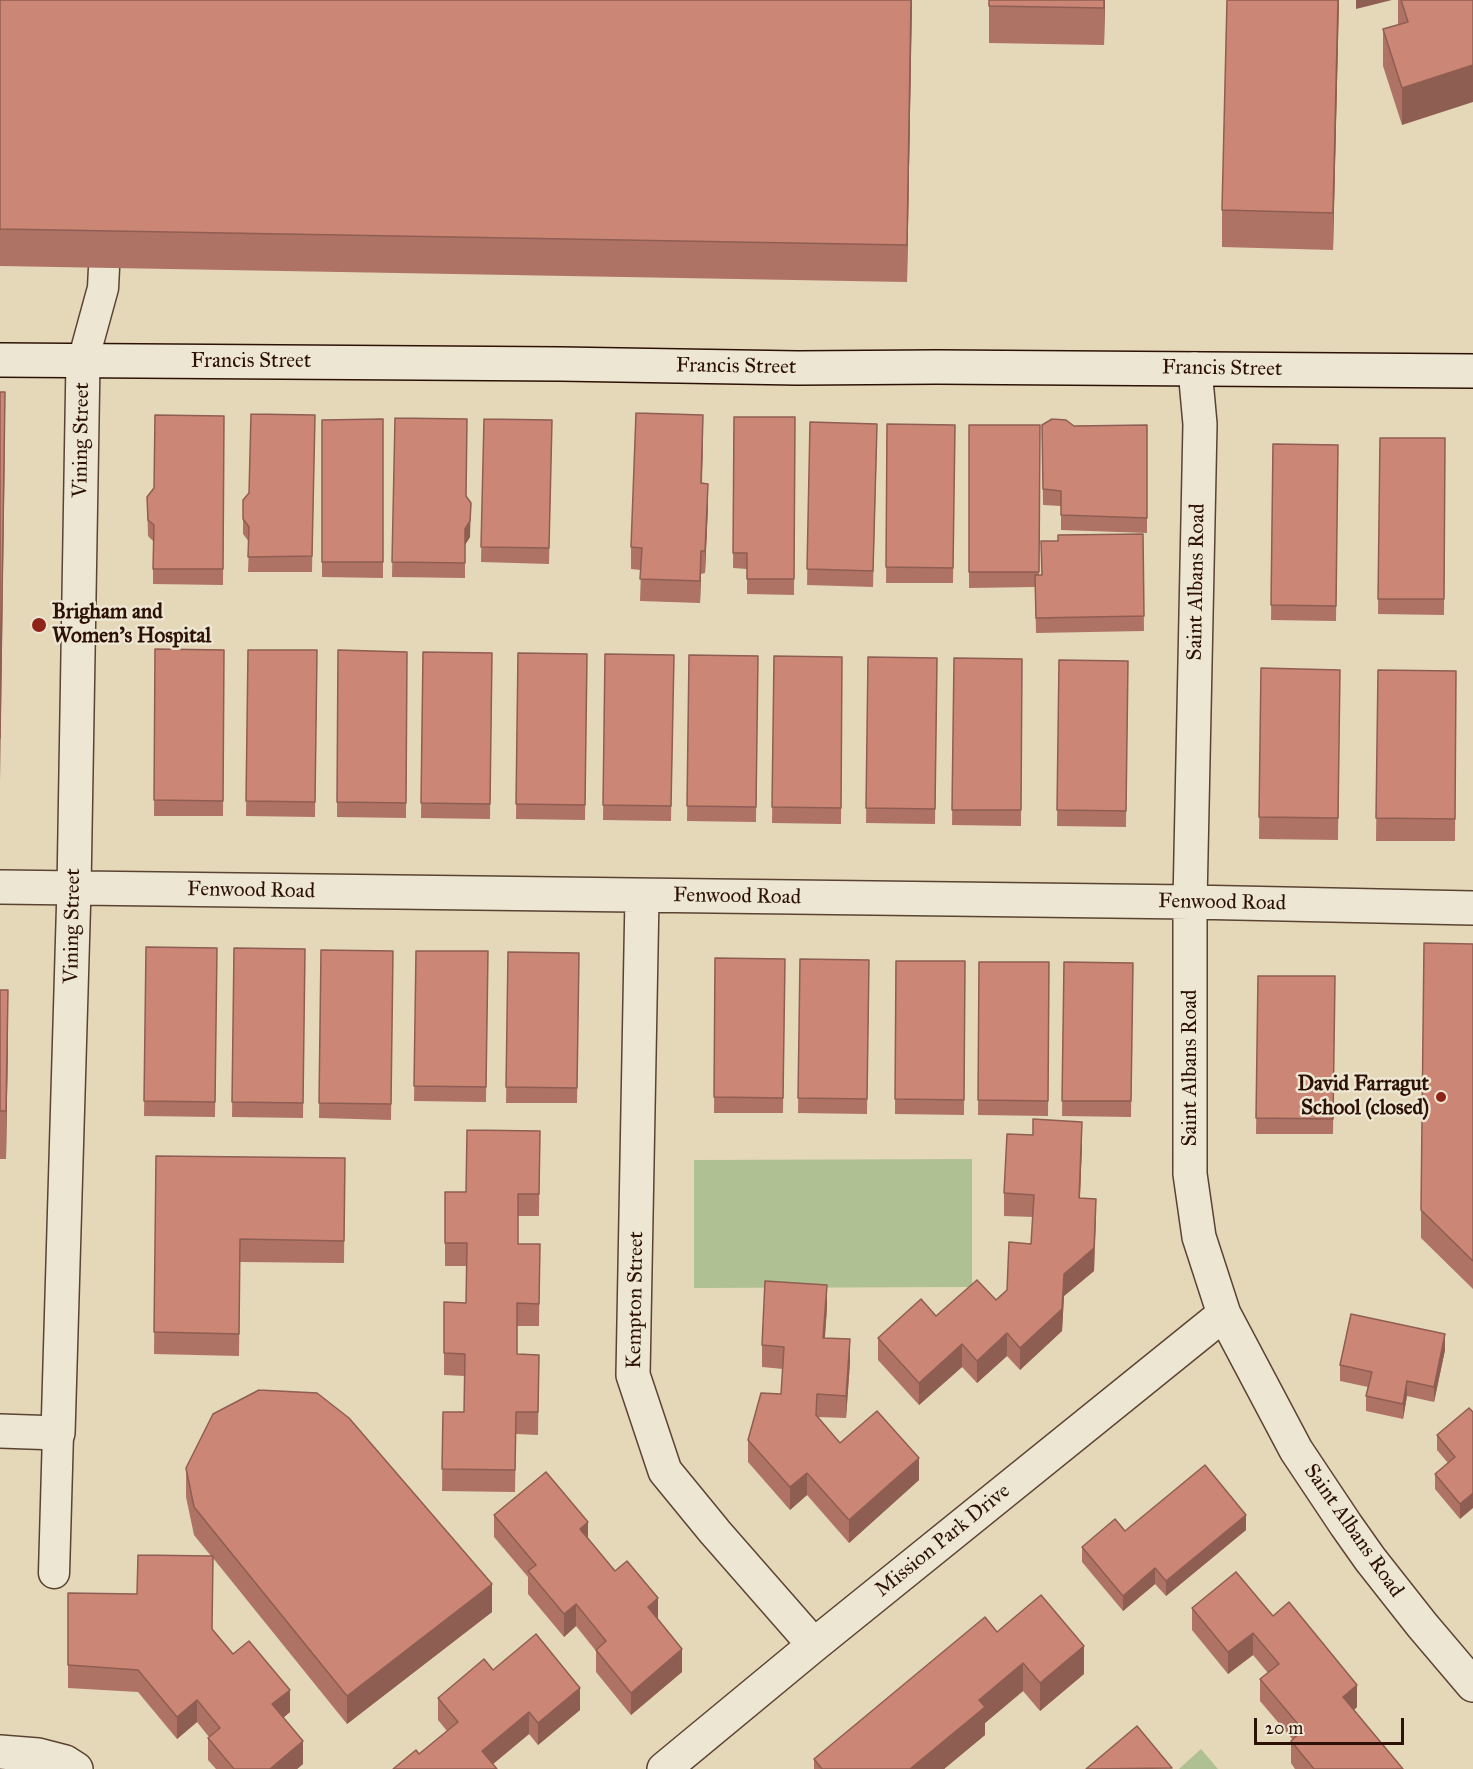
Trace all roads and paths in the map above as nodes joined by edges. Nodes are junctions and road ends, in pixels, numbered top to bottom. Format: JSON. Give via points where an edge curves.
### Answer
{"nodes":[{"id":1,"x":104,"y":268,"type":"edge"},
{"id":2,"x":0,"y":360,"type":"edge"},
{"id":3,"x":83,"y":361,"type":"junction"},
{"id":4,"x":1195,"y":369,"type":"junction"},
{"id":5,"x":1473,"y":371,"type":"edge"},
{"id":6,"x":0,"y":886,"type":"edge"},
{"id":7,"x":74,"y":889,"type":"junction"},
{"id":8,"x":642,"y":896,"type":"junction"},
{"id":9,"x":1190,"y":902,"type":"junction"},
{"id":10,"x":1473,"y":908,"type":"edge"},
{"id":11,"x":1224,"y":1314,"type":"junction"},
{"id":12,"x":0,"y":1431,"type":"edge"},
{"id":13,"x":58,"y":1433,"type":"junction"},
{"id":14,"x":54,"y":1573,"type":"dead end"},
{"id":15,"x":814,"y":1645,"type":"junction"},
{"id":16,"x":1473,"y":1685,"type":"edge"},
{"id":17,"x":0,"y":1752,"type":"edge"},
{"id":18,"x":76,"y":1769,"type":"edge"},
{"id":19,"x":664,"y":1769,"type":"edge"}],
"edges":[{"from":1,"to":3,"type":"lane","via":[[103,288]]},
{"from":2,"to":3,"type":"street","name":"Francis Street"},
{"from":3,"to":4,"type":"street","name":"Francis Street"},
{"from":3,"to":7,"type":"street","name":"Vining Street"},
{"from":4,"to":5,"type":"street","name":"Francis Street"},
{"from":4,"to":9,"type":"street","name":"Saint Albans Road","via":[[1200,424]]},
{"from":6,"to":7,"type":"street","name":"Fenwood Road"},
{"from":7,"to":8,"type":"street","name":"Fenwood Road"},
{"from":7,"to":13,"type":"street","name":"Vining Street"},
{"from":8,"to":9,"type":"street","name":"Fenwood Road"},
{"from":8,"to":15,"type":"street","name":"Kempton Street","via":[[633,1375],[665,1471]]},
{"from":9,"to":10,"type":"street","name":"Fenwood Road"},
{"from":9,"to":11,"type":"street","name":"Saint Albans Road","via":[[1190,1174],[1199,1237]]},
{"from":11,"to":15,"type":"street","name":"Mission Park Drive"},
{"from":11,"to":16,"type":"street","name":"Saint Albans Road","via":[[1296,1450],[1346,1525]]},
{"from":12,"to":13,"type":"street"},
{"from":13,"to":14,"type":"lane"},
{"from":15,"to":19,"type":"street","name":"Mission Park Drive"},
{"from":17,"to":18,"type":"street","via":[[38,1755]]}]}
